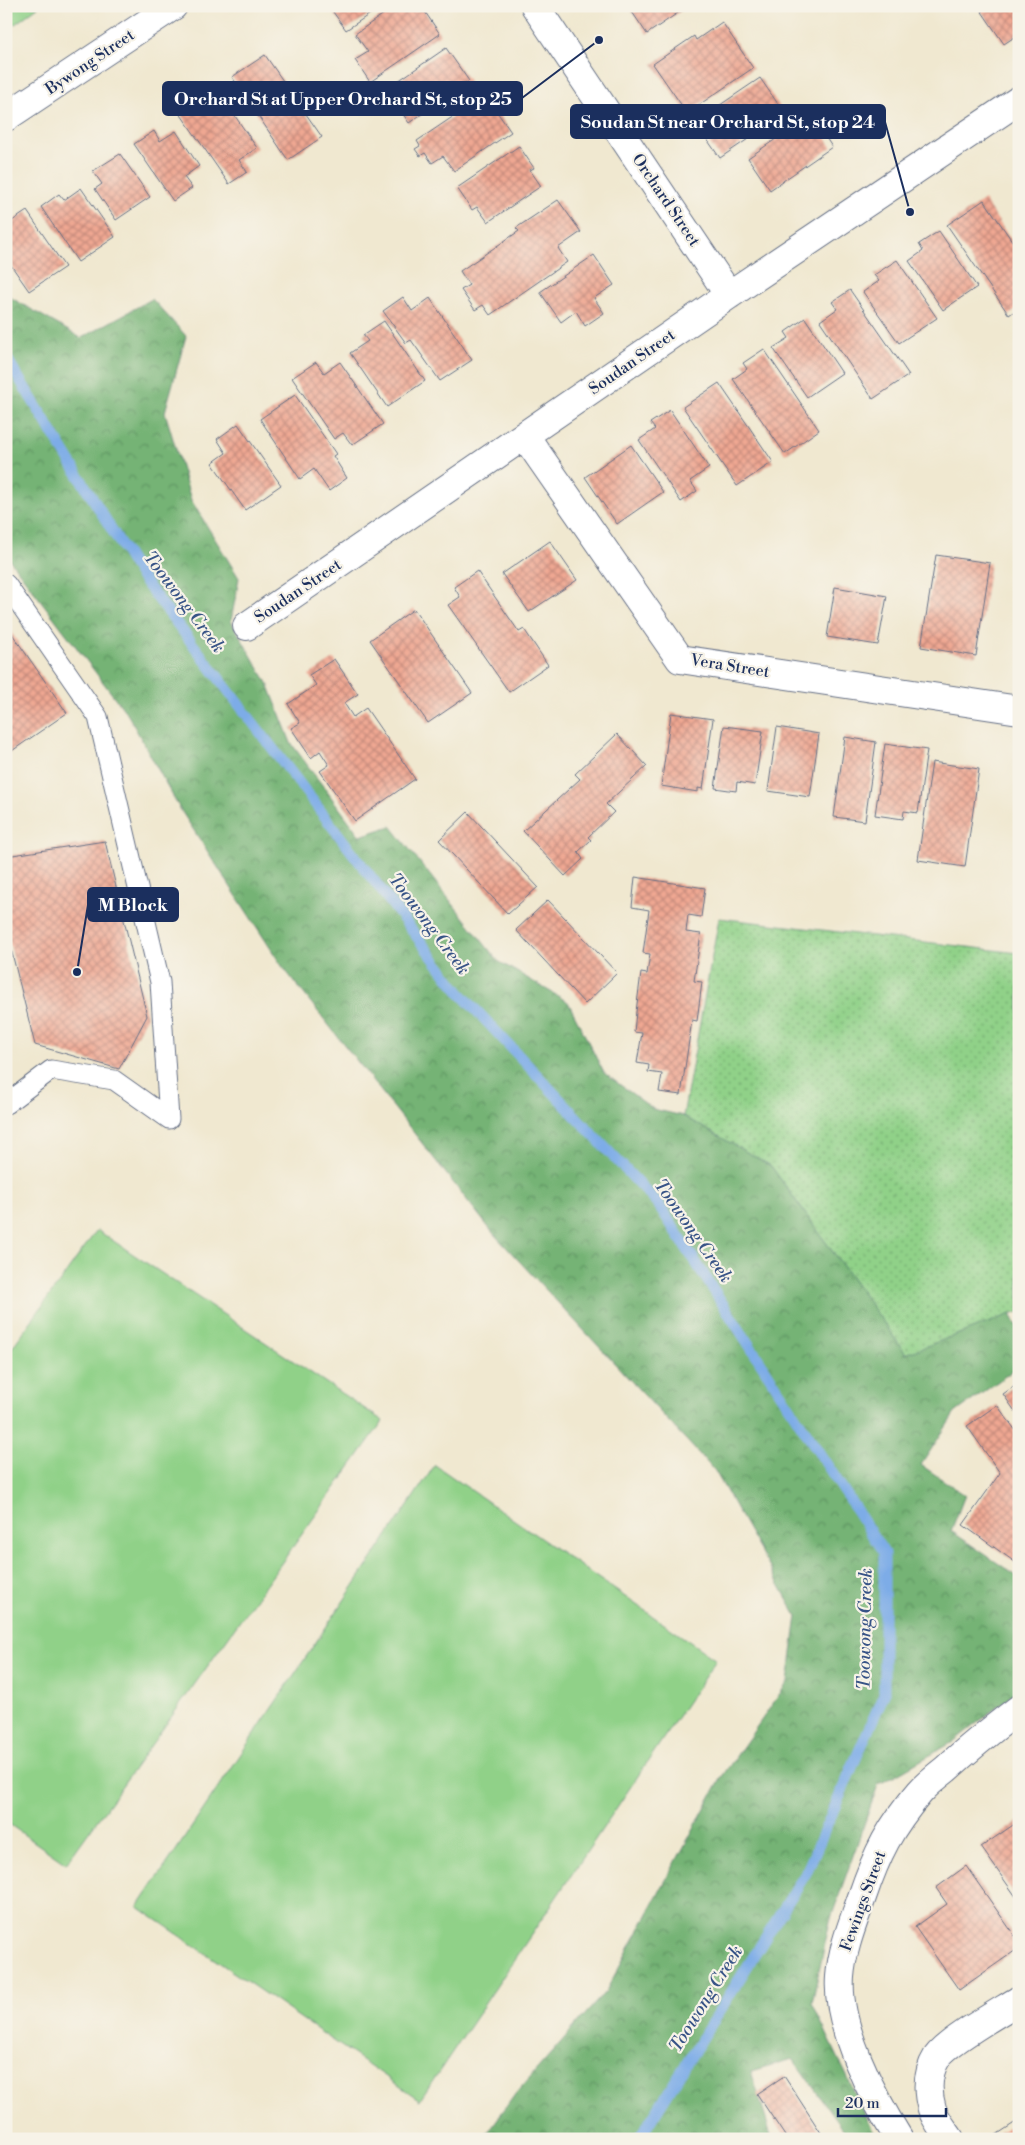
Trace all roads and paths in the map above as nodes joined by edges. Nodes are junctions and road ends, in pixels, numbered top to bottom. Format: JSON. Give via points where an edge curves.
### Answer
{"nodes":[{"id":1,"x":173,"y":6,"type":"edge"},
{"id":2,"x":535,"y":6,"type":"edge"},
{"id":3,"x":1019,"y":100,"type":"edge"},
{"id":4,"x":6,"y":117,"type":"edge"},
{"id":5,"x":729,"y":295,"type":"junction"},
{"id":6,"x":525,"y":436,"type":"junction"},
{"id":7,"x":6,"y":584,"type":"edge"},
{"id":8,"x":247,"y":626,"type":"dead end"},
{"id":9,"x":1019,"y":710,"type":"edge"},
{"id":10,"x":6,"y":1104,"type":"edge"},
{"id":11,"x":1019,"y":1709,"type":"edge"},
{"id":12,"x":1019,"y":2000,"type":"edge"},
{"id":13,"x":899,"y":2139,"type":"edge"},
{"id":14,"x":950,"y":2139,"type":"edge"}],
"edges":[{"from":1,"to":4,"type":"street","name":"Bywong Street"},
{"from":2,"to":5,"type":"street","name":"Orchard Street"},
{"from":3,"to":5,"type":"street","name":"Soudan Street"},
{"from":5,"to":6,"type":"street","name":"Soudan Street"},
{"from":6,"to":8,"type":"street","name":"Soudan Street"},
{"from":6,"to":9,"type":"street","name":"Vera Street","via":[[680,659]]},
{"from":7,"to":10,"type":"lane","via":[[98,717],[160,982],[169,1119],[114,1080],[51,1070]]},
{"from":11,"to":13,"type":"street","name":"Fewings Street","via":[[922,1790],[891,1829],[875,1860],[844,1949],[840,1978],[842,2006],[851,2040],[865,2077]]},
{"from":12,"to":14,"type":"street","via":[[938,2057],[930,2076],[929,2093],[932,2111]]}]}
